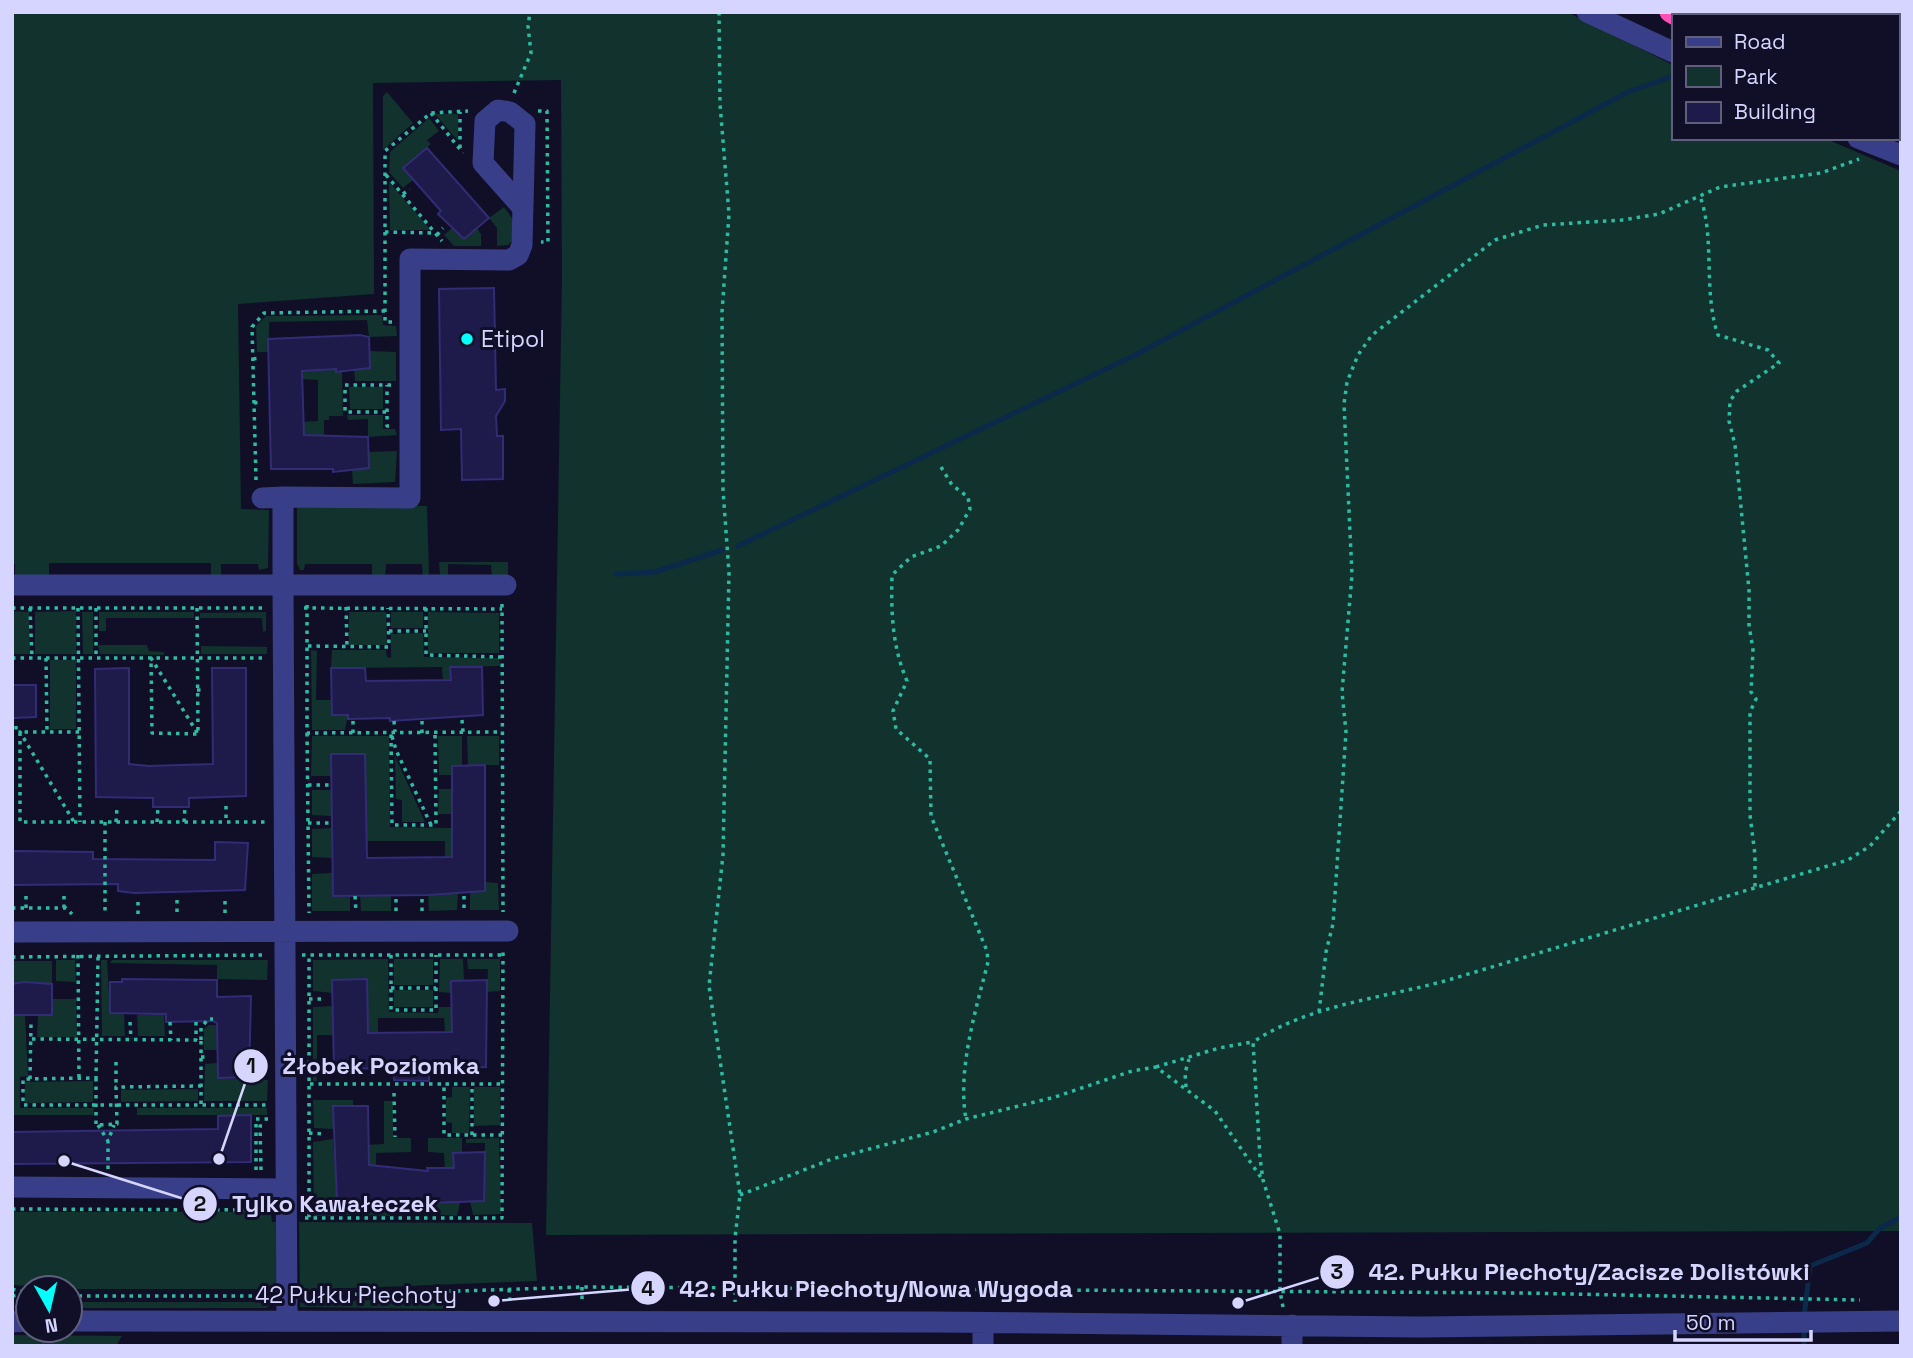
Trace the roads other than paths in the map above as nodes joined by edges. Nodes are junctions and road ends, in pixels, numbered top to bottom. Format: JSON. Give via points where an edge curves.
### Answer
{"nodes":[{"id":1,"x":1587,"y":12,"type":"edge"},
{"id":2,"x":1672,"y":52,"type":"edge"},
{"id":3,"x":1867,"y":142,"type":"edge"},
{"id":4,"x":1901,"y":155,"type":"edge"},
{"id":5,"x":523,"y":208,"type":"dead end"},
{"id":6,"x":259,"y":492,"type":"road end"},
{"id":7,"x":284,"y":497,"type":"junction"},
{"id":8,"x":12,"y":585,"type":"edge"},
{"id":9,"x":283,"y":585,"type":"junction"},
{"id":10,"x":504,"y":585,"type":"road end"},
{"id":11,"x":285,"y":930,"type":"junction"},
{"id":12,"x":506,"y":931,"type":"road end"},
{"id":13,"x":12,"y":932,"type":"edge"},
{"id":14,"x":12,"y":1187,"type":"edge"},
{"id":15,"x":285,"y":1189,"type":"junction"},
{"id":16,"x":84,"y":1321,"type":"edge"},
{"id":17,"x":287,"y":1321,"type":"junction"},
{"id":18,"x":1901,"y":1321,"type":"edge"},
{"id":19,"x":983,"y":1323,"type":"junction"},
{"id":20,"x":1292,"y":1335,"type":"edge"},
{"id":21,"x":1551,"y":1336,"type":"edge"},
{"id":22,"x":983,"y":1346,"type":"edge"}],
"edges":[{"from":1,"to":2,"type":"street"},
{"from":3,"to":4,"type":"street"},
{"from":5,"to":7,"type":"street","via":[[519,255],[509,260],[410,259],[410,498]]},
{"from":6,"to":7,"type":"street"},
{"from":7,"to":9,"type":"street"},
{"from":8,"to":9,"type":"street"},
{"from":9,"to":10,"type":"street"},
{"from":9,"to":11,"type":"street"},
{"from":11,"to":12,"type":"street"},
{"from":11,"to":13,"type":"street"},
{"from":11,"to":15,"type":"street"},
{"from":14,"to":15,"type":"street"},
{"from":15,"to":17,"type":"street","via":[[279,1214]]},
{"from":16,"to":17,"type":"street","name":"42 Pułku Piechoty"},
{"from":17,"to":19,"type":"street","name":"42 Pułku Piechoty"},
{"from":18,"to":21,"type":"street","name":"42 Pułku Piechoty","via":[[1790,1320]]},
{"from":19,"to":20,"type":"street","name":"42 Pułku Piechoty"},
{"from":19,"to":22,"type":"street"},
{"from":20,"to":21,"type":"street","name":"42 Pułku Piechoty"}]}
